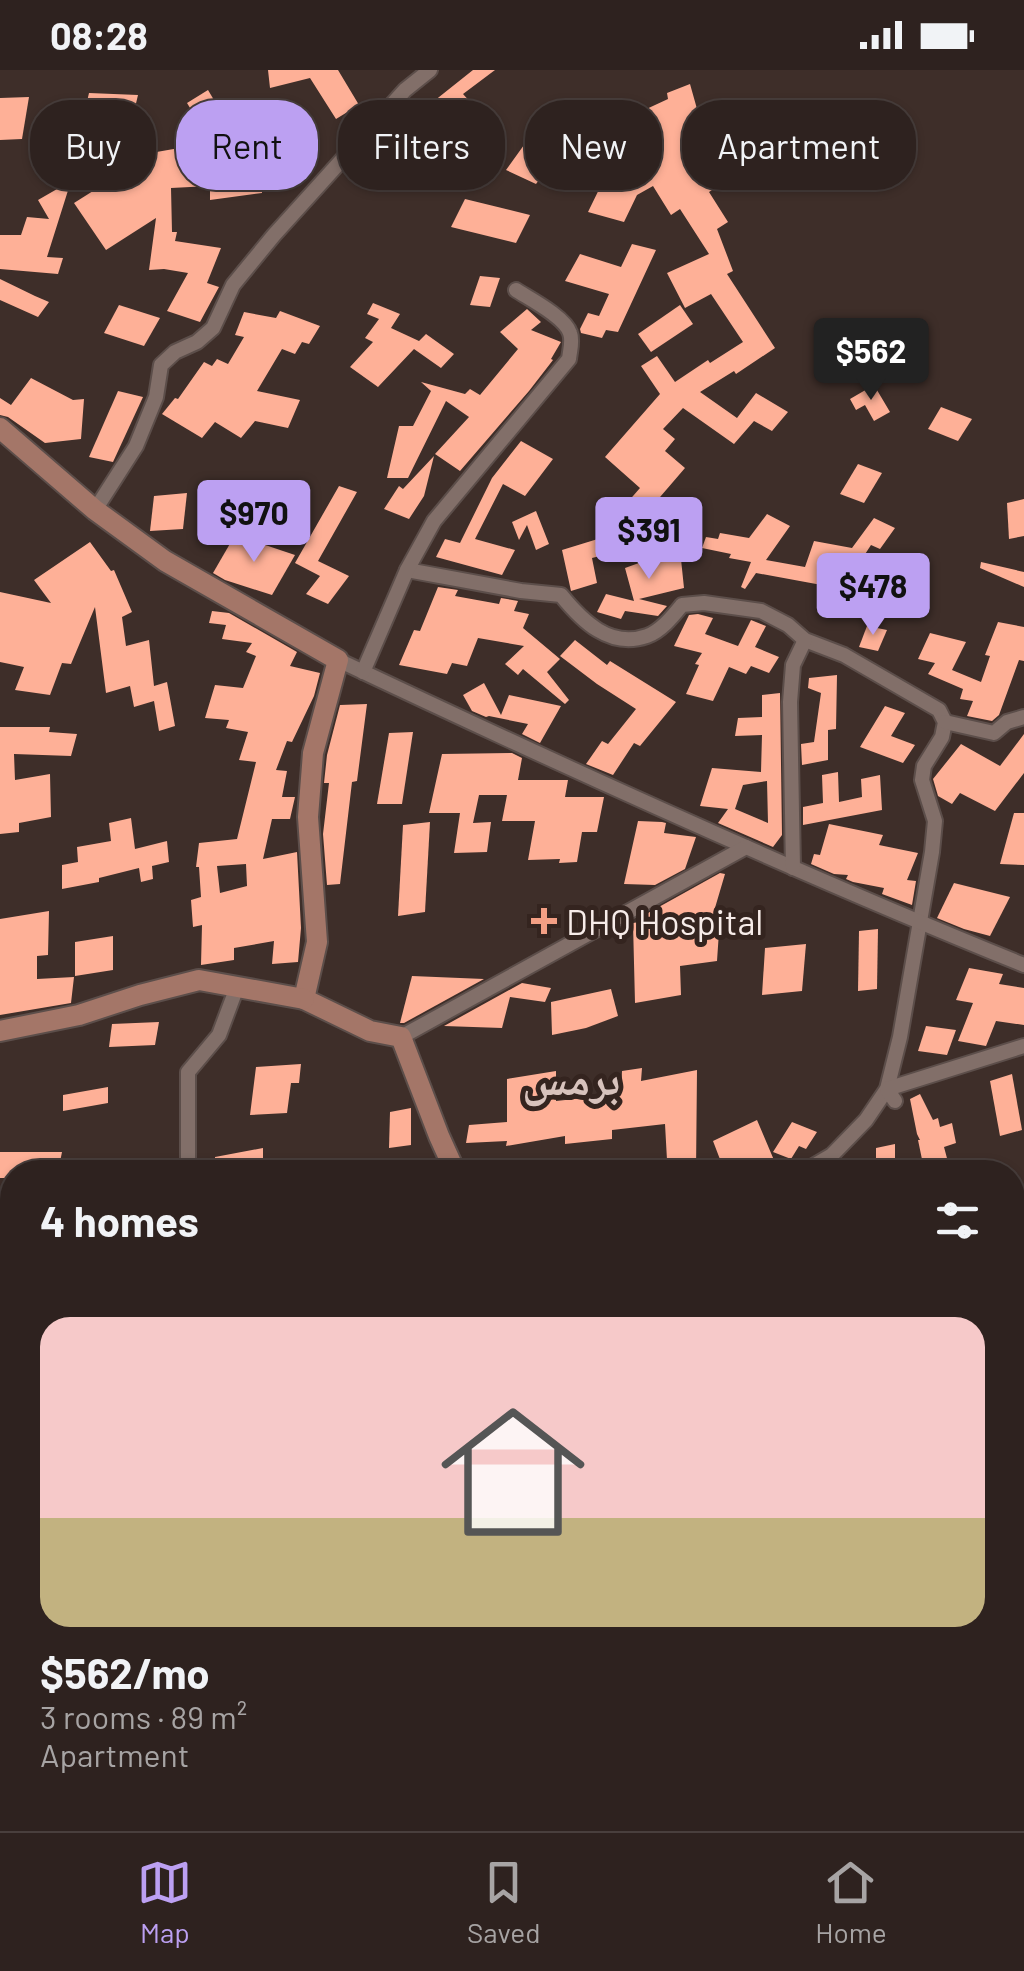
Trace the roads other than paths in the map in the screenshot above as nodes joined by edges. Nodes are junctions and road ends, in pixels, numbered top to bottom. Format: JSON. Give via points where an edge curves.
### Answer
{"nodes":[{"id":1,"x":430,"y":70,"type":"edge"},
{"id":2,"x":516,"y":290,"type":"dead end"},
{"id":3,"x":0,"y":428,"type":"edge"},
{"id":4,"x":96,"y":510,"type":"junction"},
{"id":5,"x":407,"y":570,"type":"junction"},
{"id":6,"x":806,"y":640,"type":"junction"},
{"id":7,"x":338,"y":660,"type":"junction"},
{"id":8,"x":363,"y":672,"type":"junction"},
{"id":9,"x":1024,"y":717,"type":"edge"},
{"id":10,"x":945,"y":722,"type":"junction"},
{"id":11,"x":746,"y":847,"type":"junction"},
{"id":12,"x":793,"y":868,"type":"junction"},
{"id":13,"x":919,"y":923,"type":"junction"},
{"id":14,"x":1024,"y":966,"type":"edge"},
{"id":15,"x":237,"y":986,"type":"junction"},
{"id":16,"x":304,"y":999,"type":"junction"},
{"id":17,"x":0,"y":1031,"type":"edge"},
{"id":18,"x":401,"y":1037,"type":"junction"},
{"id":19,"x":1024,"y":1046,"type":"edge"},
{"id":20,"x":891,"y":1095,"type":"junction"},
{"id":21,"x":188,"y":1160,"type":"edge"},
{"id":22,"x":449,"y":1160,"type":"edge"},
{"id":23,"x":823,"y":1160,"type":"edge"}],
"edges":[{"from":1,"to":4,"type":"street","via":[[274,236],[233,285],[213,328],[161,365],[136,446]]},
{"from":2,"to":5,"type":"street","via":[[570,330],[569,358],[434,521]]},
{"from":3,"to":4,"type":"street"},
{"from":4,"to":7,"type":"street","via":[[165,562]]},
{"from":5,"to":6,"type":"street","via":[[561,595],[596,631],[621,640],[649,636],[682,605],[704,603],[760,611]]},
{"from":5,"to":8,"type":"street"},
{"from":6,"to":10,"type":"street","via":[[939,710]]},
{"from":6,"to":12,"type":"street","via":[[793,665],[790,702]]},
{"from":7,"to":8,"type":"street"},
{"from":7,"to":16,"type":"street","via":[[312,753],[308,817],[317,942]]},
{"from":8,"to":11,"type":"street"},
{"from":9,"to":10,"type":"street","via":[[994,732]]},
{"from":10,"to":13,"type":"street","via":[[922,780],[935,820]]},
{"from":11,"to":12,"type":"street"},
{"from":11,"to":18,"type":"street"},
{"from":12,"to":13,"type":"street"},
{"from":13,"to":14,"type":"street"},
{"from":13,"to":20,"type":"street"},
{"from":15,"to":16,"type":"street"},
{"from":15,"to":17,"type":"street","via":[[199,980]]},
{"from":15,"to":21,"type":"street","via":[[219,1034],[188,1072]]},
{"from":16,"to":18,"type":"street","via":[[370,1031]]},
{"from":18,"to":22,"type":"street"},
{"from":19,"to":20,"type":"street"},
{"from":20,"to":23,"type":"street"}]}
